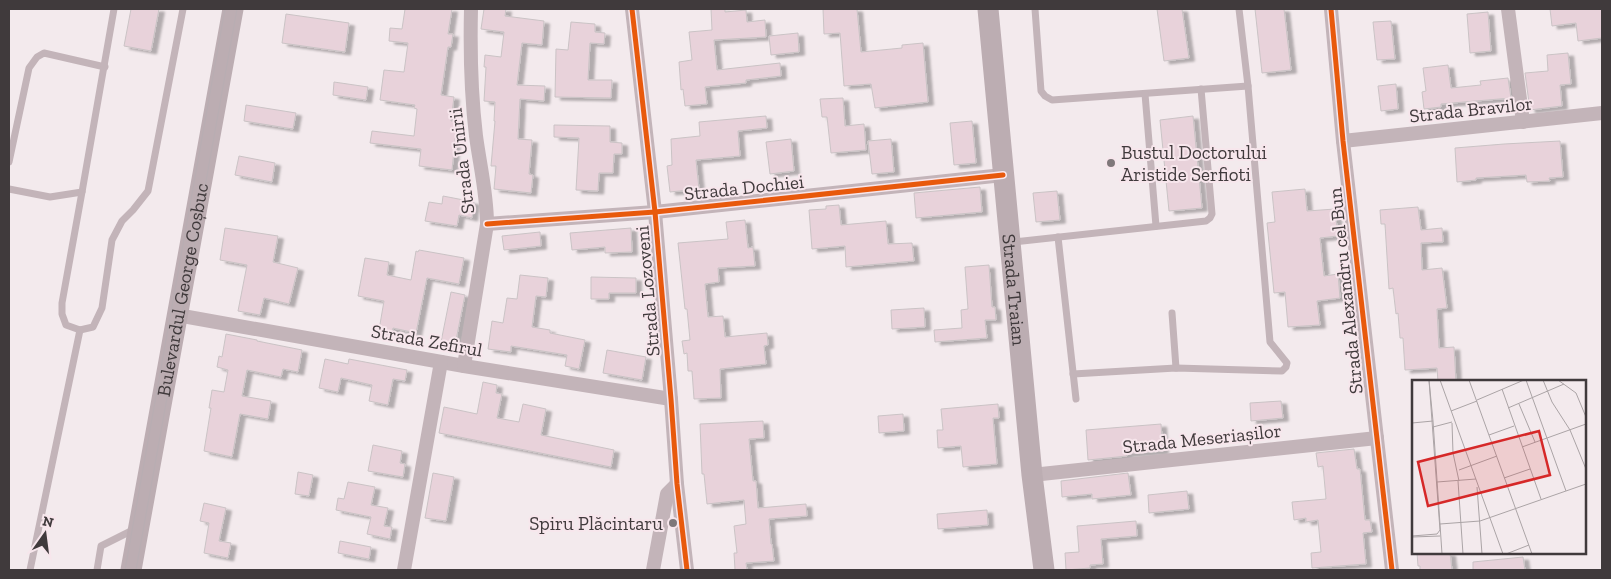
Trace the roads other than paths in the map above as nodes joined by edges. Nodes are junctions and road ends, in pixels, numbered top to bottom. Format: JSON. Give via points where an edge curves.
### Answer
{"nodes":[{"id":1,"x":114,"y":9,"type":"edge"},
{"id":2,"x":183,"y":9,"type":"edge"},
{"id":3,"x":233,"y":9,"type":"edge"},
{"id":4,"x":471,"y":9,"type":"edge"},
{"id":5,"x":632,"y":9,"type":"edge"},
{"id":6,"x":988,"y":9,"type":"edge"},
{"id":7,"x":1035,"y":9,"type":"edge"},
{"id":8,"x":1239,"y":9,"type":"edge"},
{"id":9,"x":1331,"y":9,"type":"edge"},
{"id":10,"x":1508,"y":9,"type":"edge"},
{"id":11,"x":105,"y":67,"type":"junction"},
{"id":12,"x":1248,"y":86,"type":"junction"},
{"id":13,"x":1201,"y":89,"type":"junction"},
{"id":14,"x":1145,"y":94,"type":"junction"},
{"id":15,"x":1602,"y":114,"type":"edge"},
{"id":16,"x":1523,"y":122,"type":"junction"},
{"id":17,"x":1343,"y":141,"type":"junction"},
{"id":18,"x":9,"y":162,"type":"edge"},
{"id":19,"x":1003,"y":176,"type":"junction"},
{"id":20,"x":9,"y":189,"type":"edge"},
{"id":21,"x":82,"y":192,"type":"junction"},
{"id":22,"x":655,"y":212,"type":"junction"},
{"id":23,"x":487,"y":224,"type":"junction"},
{"id":24,"x":1156,"y":226,"type":"junction"},
{"id":25,"x":1058,"y":237,"type":"junction"},
{"id":26,"x":1010,"y":242,"type":"junction"},
{"id":27,"x":1172,"y":313,"type":"dead end"},
{"id":28,"x":177,"y":315,"type":"junction"},
{"id":29,"x":80,"y":330,"type":"junction"},
{"id":30,"x":441,"y":362,"type":"junction"},
{"id":31,"x":464,"y":366,"type":"junction"},
{"id":32,"x":1176,"y":368,"type":"junction"},
{"id":33,"x":1073,"y":374,"type":"junction"},
{"id":34,"x":671,"y":399,"type":"junction"},
{"id":35,"x":1076,"y":400,"type":"dead end"},
{"id":36,"x":1377,"y":438,"type":"junction"},
{"id":37,"x":1032,"y":475,"type":"junction"},
{"id":38,"x":677,"y":484,"type":"junction"},
{"id":39,"x":138,"y":528,"type":"junction"},
{"id":40,"x":30,"y":570,"type":"edge"},
{"id":41,"x":97,"y":570,"type":"edge"},
{"id":42,"x":131,"y":570,"type":"edge"},
{"id":43,"x":404,"y":570,"type":"edge"},
{"id":44,"x":653,"y":570,"type":"edge"},
{"id":45,"x":687,"y":570,"type":"edge"},
{"id":46,"x":1044,"y":570,"type":"edge"},
{"id":47,"x":1392,"y":570,"type":"edge"}],
"edges":[{"from":1,"to":11,"type":"lane"},
{"from":2,"to":29,"type":"lane","via":[[148,191],[122,221],[112,240],[102,308],[93,327]]},
{"from":3,"to":28,"type":"main road","name":"Bulevardul George Coșbuc"},
{"from":4,"to":23,"type":"street","name":"Strada Unirii","via":[[472,90]]},
{"from":5,"to":22,"type":"street","name":"Strada Lozoveni"},
{"from":6,"to":19,"type":"main road","name":"Strada Traian"},
{"from":7,"to":14,"type":"lane","via":[[1041,90],[1045,96],[1052,100]]},
{"from":8,"to":12,"type":"lane"},
{"from":9,"to":17,"type":"street","name":"Strada Alexandru cel Bun"},
{"from":10,"to":16,"type":"street"},
{"from":11,"to":18,"type":"lane","via":[[44,53],[36,57],[29,68]]},
{"from":11,"to":21,"type":"lane"},
{"from":12,"to":13,"type":"lane"},
{"from":12,"to":32,"type":"lane","via":[[1270,342],[1287,363],[1286,367],[1282,371]]},
{"from":13,"to":14,"type":"lane"},
{"from":13,"to":24,"type":"lane","via":[[1212,214],[1206,221]]},
{"from":14,"to":24,"type":"lane"},
{"from":15,"to":16,"type":"street","name":"Strada Bravilor"},
{"from":16,"to":17,"type":"street","name":"Strada Bravilor"},
{"from":17,"to":36,"type":"street","name":"Strada Alexandru cel Bun"},
{"from":19,"to":22,"type":"street","name":"Strada Dochiei"},
{"from":19,"to":26,"type":"main road","name":"Strada Traian"},
{"from":20,"to":21,"type":"lane","via":[[50,197]]},
{"from":21,"to":29,"type":"lane","via":[[62,303],[66,325]]},
{"from":22,"to":23,"type":"street","name":"Strada Dochiei"},
{"from":22,"to":34,"type":"street","name":"Strada Lozoveni"},
{"from":23,"to":31,"type":"street","name":"Strada Unirii"},
{"from":24,"to":25,"type":"lane"},
{"from":25,"to":26,"type":"lane"},
{"from":25,"to":33,"type":"lane"},
{"from":26,"to":37,"type":"main road","name":"Strada Traian"},
{"from":27,"to":32,"type":"lane"},
{"from":28,"to":30,"type":"street","name":"Strada Zefirul"},
{"from":28,"to":39,"type":"main road","name":"Bulevardul George Coșbuc"},
{"from":29,"to":40,"type":"lane"},
{"from":30,"to":31,"type":"street","name":"Strada Zefirul"},
{"from":30,"to":43,"type":"street"},
{"from":31,"to":34,"type":"street","name":"Strada Zefirul"},
{"from":32,"to":33,"type":"lane"},
{"from":33,"to":35,"type":"lane"},
{"from":34,"to":38,"type":"street","name":"Strada Lozoveni"},
{"from":36,"to":37,"type":"street","name":"Strada Meseriașilor"},
{"from":36,"to":47,"type":"street","name":"Strada Alexandru cel Bun"},
{"from":37,"to":46,"type":"main road","name":"Strada Traian"},
{"from":38,"to":44,"type":"street","via":[[667,494]]},
{"from":38,"to":45,"type":"street","name":"Strada Lozoveni"},
{"from":39,"to":41,"type":"lane","via":[[102,546]]},
{"from":39,"to":42,"type":"main road","name":"Bulevardul George Coșbuc"}]}
